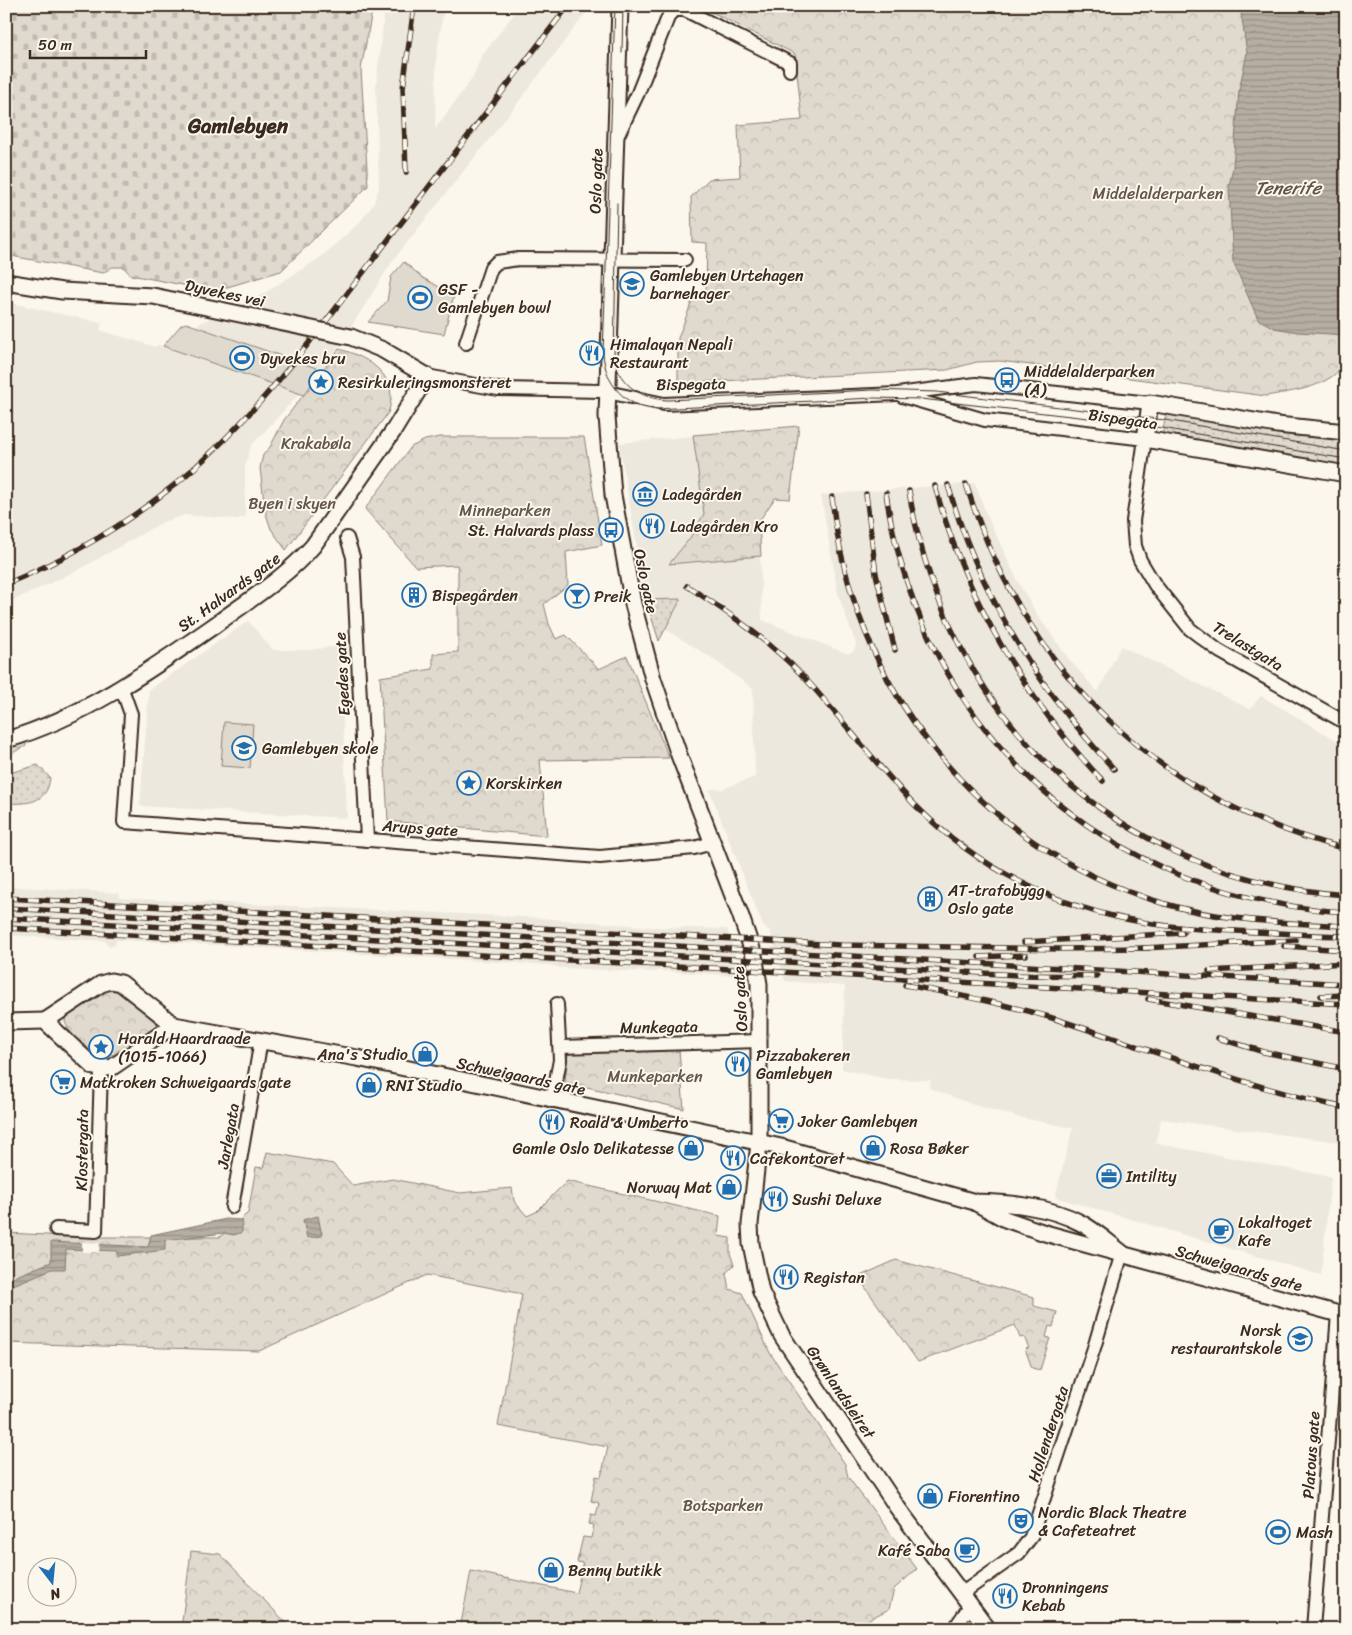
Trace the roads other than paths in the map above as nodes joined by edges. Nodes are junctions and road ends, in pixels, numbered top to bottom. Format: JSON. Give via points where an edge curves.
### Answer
{"nodes":[{"id":1,"x":620,"y":6,"type":"edge"},
{"id":2,"x":790,"y":70,"type":"dead end"},
{"id":3,"x":615,"y":142,"type":"junction"},
{"id":4,"x":611,"y":260,"type":"junction"},
{"id":5,"x":685,"y":260,"type":"dead end"},
{"id":6,"x":6,"y":282,"type":"edge"},
{"id":7,"x":466,"y":343,"type":"dead end"},
{"id":8,"x":428,"y":376,"type":"junction"},
{"id":9,"x":608,"y":392,"type":"junction"},
{"id":10,"x":897,"y":394,"type":"junction"},
{"id":11,"x":1150,"y":403,"type":"junction"},
{"id":12,"x":1346,"y":432,"type":"edge"},
{"id":13,"x":1145,"y":439,"type":"junction"},
{"id":14,"x":1346,"y":474,"type":"edge"},
{"id":15,"x":347,"y":538,"type":"dead end"},
{"id":16,"x":122,"y":688,"type":"junction"},
{"id":17,"x":1346,"y":724,"type":"edge"},
{"id":18,"x":6,"y":740,"type":"edge"},
{"id":19,"x":366,"y":840,"type":"junction"},
{"id":20,"x":712,"y":842,"type":"junction"},
{"id":21,"x":557,"y":1004,"type":"dead end"},
{"id":22,"x":45,"y":1021,"type":"junction"},
{"id":23,"x":6,"y":1022,"type":"edge"},
{"id":24,"x":174,"y":1025,"type":"junction"},
{"id":25,"x":261,"y":1040,"type":"junction"},
{"id":26,"x":760,"y":1042,"type":"junction"},
{"id":27,"x":560,"y":1047,"type":"junction"},
{"id":28,"x":102,"y":1070,"type":"junction"},
{"id":29,"x":552,"y":1101,"type":"junction"},
{"id":30,"x":759,"y":1143,"type":"junction"},
{"id":31,"x":975,"y":1202,"type":"junction"},
{"id":32,"x":232,"y":1207,"type":"dead end"},
{"id":33,"x":56,"y":1228,"type":"dead end"},
{"id":34,"x":1122,"y":1253,"type":"junction"},
{"id":35,"x":1342,"y":1315,"type":"edge"},
{"id":36,"x":965,"y":1600,"type":"junction"},
{"id":37,"x":954,"y":1629,"type":"edge"},
{"id":38,"x":988,"y":1629,"type":"edge"},
{"id":39,"x":1313,"y":1629,"type":"edge"}],
"edges":[{"from":1,"to":3,"type":"street","name":"Oslo gate"},
{"from":2,"to":3,"type":"street","via":[[790,63],[685,10],[674,10],[669,15]]},
{"from":3,"to":4,"type":"street","name":"Oslo gate"},
{"from":4,"to":5,"type":"street"},
{"from":4,"to":7,"type":"street","via":[[519,259],[497,262],[491,268]]},
{"from":4,"to":9,"type":"street","name":"Oslo gate"},
{"from":6,"to":8,"type":"street","name":"Dyvekes vei","bridge":true,"via":[[70,292],[153,296],[351,337],[378,347]]},
{"from":8,"to":9,"type":"street","name":"Bispegata","via":[[498,389]]},
{"from":8,"to":16,"type":"street","name":"St. Halvards gate","via":[[349,496],[300,560],[266,589]]},
{"from":9,"to":10,"type":"street","name":"Bispegata","via":[[664,404]]},
{"from":9,"to":20,"type":"street","name":"Oslo gate","via":[[609,465],[635,614],[656,688]]},
{"from":10,"to":11,"type":"street","name":"Bispegata","via":[[969,384]]},
{"from":10,"to":13,"type":"street","name":"Bispegata","via":[[986,420]]},
{"from":11,"to":12,"type":"street","name":"Bispegata","via":[[1276,425]]},
{"from":11,"to":13,"type":"street","name":"Trelastgata"},
{"from":13,"to":14,"type":"street","name":"Bispegata"},
{"from":13,"to":17,"type":"street","name":"Trelastgata","via":[[1133,521],[1135,546],[1155,585],[1190,629],[1218,652]]},
{"from":15,"to":19,"type":"street","name":"Egedes gate","via":[[353,557]]},
{"from":16,"to":18,"type":"street","name":"St. Halvards gate","via":[[68,716]]},
{"from":16,"to":19,"type":"street","name":"Arups gate","via":[[131,714],[124,822]]},
{"from":19,"to":20,"type":"street","name":"Arups gate","via":[[600,857],[694,848]]},
{"from":20,"to":26,"type":"street","name":"Oslo gate","via":[[757,965]]},
{"from":21,"to":27,"type":"street"},
{"from":22,"to":23,"type":"street"},
{"from":22,"to":24,"type":"street","via":[[100,984],[110,981],[121,983]]},
{"from":22,"to":28,"type":"street","via":[[94,1067]]},
{"from":24,"to":25,"type":"street","name":"Schweigaards gate"},
{"from":24,"to":28,"type":"street","via":[[111,1068]]},
{"from":25,"to":29,"type":"street","name":"Schweigaards gate"},
{"from":25,"to":32,"type":"street","name":"Jarlegata"},
{"from":26,"to":27,"type":"street","name":"Munkegata"},
{"from":26,"to":30,"type":"street","name":"Oslo gate"},
{"from":27,"to":29,"type":"street"},
{"from":28,"to":33,"type":"street","name":"Klostergata","via":[[96,1231]]},
{"from":29,"to":30,"type":"street","name":"Schweigaards gate"},
{"from":30,"to":31,"type":"street","name":"Schweigaards gate"},
{"from":30,"to":36,"type":"street","name":"Grønlandsleiret","via":[[750,1239],[767,1307],[796,1357],[897,1507]]},
{"from":31,"to":34,"type":"street","name":"Schweigaards gate","via":[[1026,1227]]},
{"from":31,"to":34,"type":"street","name":"Schweigaards gate","via":[[1006,1203],[1064,1216],[1083,1224]]},
{"from":34,"to":35,"type":"street","name":"Schweigaards gate"},
{"from":34,"to":36,"type":"street","name":"Hollendergata","via":[[1031,1537],[1019,1553]]},
{"from":35,"to":39,"type":"street","name":"Platous gate"},
{"from":36,"to":37,"type":"street","name":"Hollendergata"},
{"from":36,"to":38,"type":"street","name":"Grønlandsleiret"}]}
